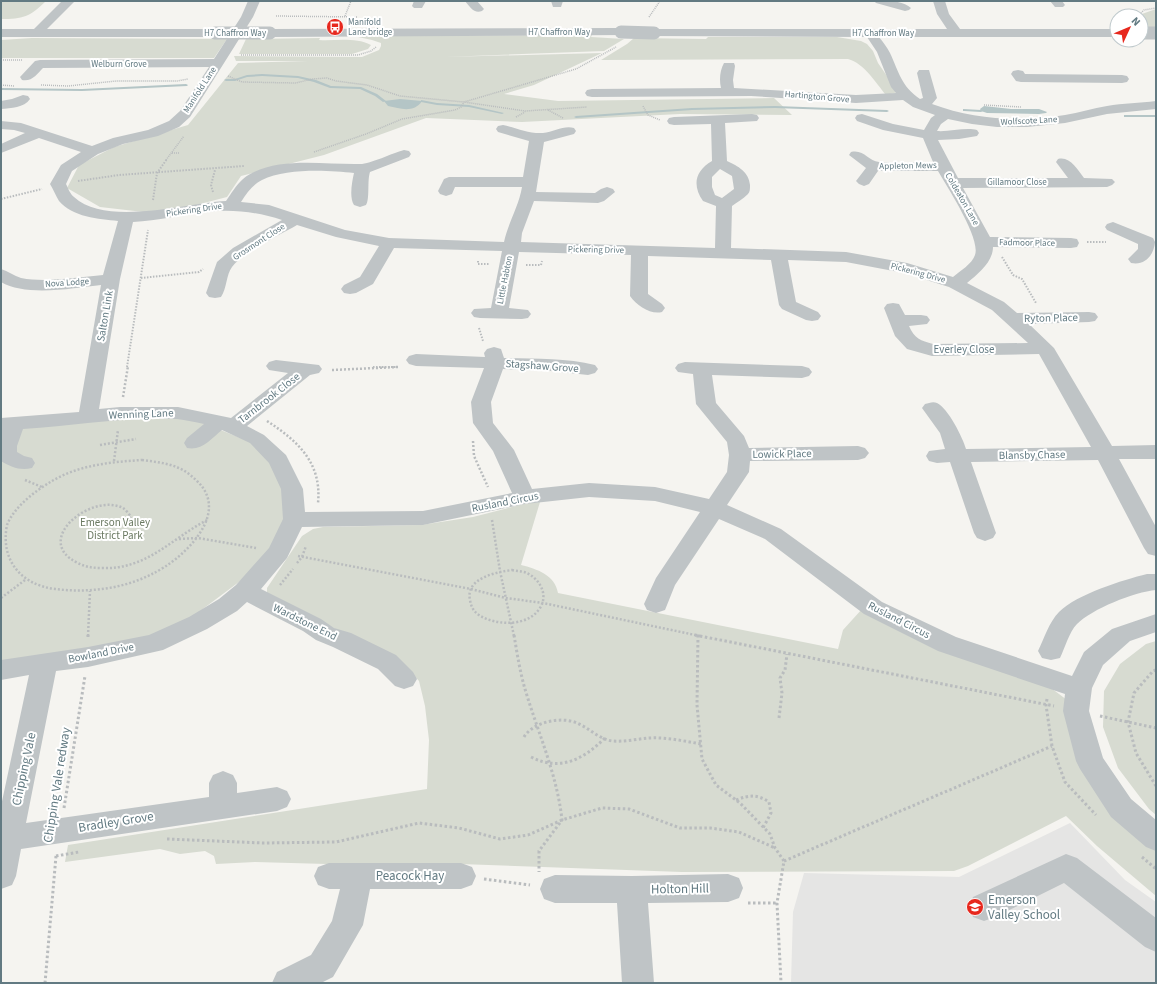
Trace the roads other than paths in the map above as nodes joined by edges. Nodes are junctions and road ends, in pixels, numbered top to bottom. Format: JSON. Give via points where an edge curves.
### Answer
{"nodes":[{"id":1,"x":69,"y":1,"type":"edge"},
{"id":2,"x":254,"y":1,"type":"edge"},
{"id":3,"x":880,"y":1,"type":"edge"},
{"id":4,"x":939,"y":1,"type":"edge"},
{"id":5,"x":905,"y":8,"type":"dead end"},
{"id":6,"x":54,"y":18,"type":"junction"},
{"id":7,"x":947,"y":21,"type":"junction"},
{"id":8,"x":1,"y":30,"type":"edge"},
{"id":9,"x":37,"y":33,"type":"junction"},
{"id":10,"x":871,"y":33,"type":"junction"},
{"id":11,"x":889,"y":33,"type":"junction"},
{"id":12,"x":932,"y":33,"type":"junction"},
{"id":13,"x":958,"y":33,"type":"junction"},
{"id":14,"x":1109,"y":33,"type":"edge"},
{"id":15,"x":1,"y":35,"type":"edge"},
{"id":16,"x":883,"y":52,"type":"junction"},
{"id":17,"x":220,"y":59,"type":"junction"},
{"id":18,"x":742,"y":72,"type":"dead end"},
{"id":19,"x":924,"y":73,"type":"dead end"},
{"id":20,"x":1018,"y":74,"type":"dead end"},
{"id":21,"x":27,"y":77,"type":"dead end"},
{"id":22,"x":1122,"y":79,"type":"dead end"},
{"id":23,"x":1072,"y":80,"type":"junction"},
{"id":24,"x":592,"y":93,"type":"dead end"},
{"id":25,"x":728,"y":93,"type":"junction"},
{"id":26,"x":906,"y":96,"type":"junction"},
{"id":27,"x":23,"y":99,"type":"dead end"},
{"id":28,"x":918,"y":104,"type":"junction"},
{"id":29,"x":1,"y":105,"type":"edge"},
{"id":30,"x":1156,"y":105,"type":"edge"},
{"id":31,"x":1107,"y":110,"type":"junction"},
{"id":32,"x":946,"y":114,"type":"junction"},
{"id":33,"x":752,"y":118,"type":"dead end"},
{"id":34,"x":862,"y":118,"type":"dead end"},
{"id":35,"x":718,"y":119,"type":"junction"},
{"id":36,"x":674,"y":121,"type":"dead end"},
{"id":37,"x":1,"y":125,"type":"edge"},
{"id":38,"x":503,"y":129,"type":"dead end"},
{"id":39,"x":569,"y":131,"type":"dead end"},
{"id":40,"x":38,"y":133,"type":"junction"},
{"id":41,"x":972,"y":133,"type":"dead end"},
{"id":42,"x":928,"y":134,"type":"junction"},
{"id":43,"x":537,"y":138,"type":"junction"},
{"id":44,"x":1,"y":149,"type":"edge"},
{"id":45,"x":93,"y":151,"type":"junction"},
{"id":46,"x":397,"y":155,"type":"dead end"},
{"id":47,"x":856,"y":156,"type":"dead end"},
{"id":48,"x":1063,"y":162,"type":"dead end"},
{"id":49,"x":720,"y":163,"type":"junction"},
{"id":50,"x":943,"y":166,"type":"junction"},
{"id":51,"x":874,"y":167,"type":"junction"},
{"id":52,"x":364,"y":169,"type":"junction"},
{"id":53,"x":864,"y":181,"type":"dead end"},
{"id":54,"x":1080,"y":182,"type":"junction"},
{"id":55,"x":1107,"y":182,"type":"dead end"},
{"id":56,"x":953,"y":183,"type":"junction"},
{"id":57,"x":529,"y":189,"type":"junction"},
{"id":58,"x":446,"y":190,"type":"dead end"},
{"id":59,"x":607,"y":192,"type":"dead end"},
{"id":60,"x":342,"y":194,"type":"dead end"},
{"id":61,"x":234,"y":202,"type":"junction"},
{"id":62,"x":724,"y":204,"type":"junction"},
{"id":63,"x":128,"y":217,"type":"junction"},
{"id":64,"x":295,"y":219,"type":"junction"},
{"id":65,"x":1112,"y":227,"type":"dead end"},
{"id":66,"x":984,"y":242,"type":"junction"},
{"id":67,"x":1151,"y":242,"type":"edge"},
{"id":68,"x":389,"y":243,"type":"junction"},
{"id":69,"x":1071,"y":243,"type":"dead end"},
{"id":70,"x":512,"y":248,"type":"junction"},
{"id":71,"x":640,"y":251,"type":"junction"},
{"id":72,"x":723,"y":253,"type":"junction"},
{"id":73,"x":780,"y":255,"type":"junction"},
{"id":74,"x":1137,"y":259,"type":"dead end"},
{"id":75,"x":1,"y":274,"type":"edge"},
{"id":76,"x":111,"y":279,"type":"junction"},
{"id":77,"x":955,"y":283,"type":"junction"},
{"id":78,"x":350,"y":289,"type":"dead end"},
{"id":79,"x":215,"y":293,"type":"dead end"},
{"id":80,"x":656,"y":308,"type":"dead end"},
{"id":81,"x":499,"y":312,"type":"junction"},
{"id":82,"x":480,"y":313,"type":"dead end"},
{"id":83,"x":522,"y":314,"type":"dead end"},
{"id":84,"x":812,"y":316,"type":"dead end"},
{"id":85,"x":1090,"y":317,"type":"dead end"},
{"id":86,"x":1013,"y":319,"type":"junction"},
{"id":87,"x":921,"y":320,"type":"dead end"},
{"id":88,"x":1045,"y":348,"type":"junction"},
{"id":89,"x":495,"y":358,"type":"junction"},
{"id":90,"x":416,"y":360,"type":"road end"},
{"id":91,"x":276,"y":366,"type":"dead end"},
{"id":92,"x":587,"y":372,"type":"dead end"},
{"id":93,"x":802,"y":372,"type":"dead end"},
{"id":94,"x":932,"y":408,"type":"dead end"},
{"id":95,"x":89,"y":410,"type":"junction"},
{"id":96,"x":8,"y":424,"type":"edge"},
{"id":97,"x":226,"y":424,"type":"junction"},
{"id":98,"x":194,"y":443,"type":"dead end"},
{"id":99,"x":1156,"y":452,"type":"edge"},
{"id":100,"x":858,"y":453,"type":"dead end"},
{"id":101,"x":1106,"y":454,"type":"junction"},
{"id":102,"x":740,"y":455,"type":"junction"},
{"id":103,"x":937,"y":456,"type":"dead end"},
{"id":104,"x":959,"y":456,"type":"junction"},
{"id":105,"x":24,"y":462,"type":"dead end"},
{"id":106,"x":525,"y":497,"type":"junction"},
{"id":107,"x":714,"y":508,"type":"junction"},
{"id":108,"x":304,"y":519,"type":"junction"},
{"id":109,"x":985,"y":533,"type":"dead end"},
{"id":110,"x":1156,"y":548,"type":"edge"},
{"id":111,"x":1156,"y":582,"type":"edge"},
{"id":112,"x":655,"y":589,"type":"dead end"},
{"id":113,"x":254,"y":596,"type":"junction"},
{"id":114,"x":1156,"y":623,"type":"edge"},
{"id":115,"x":1051,"y":651,"type":"dead end"},
{"id":116,"x":45,"y":662,"type":"junction"},
{"id":117,"x":1,"y":670,"type":"edge"},
{"id":118,"x":404,"y":679,"type":"dead end"},
{"id":119,"x":1077,"y":700,"type":"junction"},
{"id":120,"x":277,"y":799,"type":"dead end"},
{"id":121,"x":10,"y":838,"type":"junction"},
{"id":122,"x":1156,"y":838,"type":"edge"},
{"id":123,"x":1,"y":876,"type":"edge"},
{"id":124,"x":461,"y":876,"type":"road end"},
{"id":125,"x":547,"y":888,"type":"road end"},
{"id":126,"x":728,"y":888,"type":"dead end"},
{"id":127,"x":632,"y":890,"type":"junction"},
{"id":128,"x":984,"y":907,"type":"dead end"},
{"id":129,"x":1156,"y":937,"type":"edge"},
{"id":130,"x":288,"y":983,"type":"edge"},
{"id":131,"x":638,"y":983,"type":"edge"}],
"edges":[{"from":1,"to":6,"type":"street"},
{"from":2,"to":17,"type":"street","name":"Manifold Lane","via":[[247,17]]},
{"from":3,"to":5,"type":"street"},
{"from":4,"to":7,"type":"street"},
{"from":6,"to":8,"type":"street"},
{"from":6,"to":9,"type":"street"},
{"from":7,"to":11,"type":"street"},
{"from":7,"to":13,"type":"street"},
{"from":9,"to":10,"type":"street","name":"H7 Chaffron Way","bridge":true,"via":[[621,38],[654,33]]},
{"from":9,"to":15,"type":"street","name":"H7 Chaffron Way"},
{"from":10,"to":11,"type":"street","name":"H7 Chaffron Way"},
{"from":10,"to":16,"type":"street","name":"Wolfscote Lane"},
{"from":11,"to":12,"type":"street","name":"H7 Chaffron Way"},
{"from":12,"to":13,"type":"street","name":"H7 Chaffron Way"},
{"from":12,"to":16,"type":"street","via":[[888,46]]},
{"from":13,"to":14,"type":"street","name":"H7 Chaffron Way"},
{"from":16,"to":26,"type":"street","name":"Wolfscote Lane","via":[[898,87]]},
{"from":17,"to":21,"type":"street","name":"Welburn Grove","via":[[40,64]]},
{"from":17,"to":45,"type":"street","name":"Manifold Lane","via":[[185,114],[174,124]]},
{"from":18,"to":25,"type":"street","via":[[728,69]]},
{"from":19,"to":28,"type":"street","via":[[930,98]]},
{"from":20,"to":23,"type":"street","via":[[1021,78]]},
{"from":22,"to":23,"type":"street"},
{"from":23,"to":31,"type":"street","via":[[1088,98]]},
{"from":24,"to":25,"type":"street","name":"Hartington Grove","via":[[621,89]]},
{"from":25,"to":26,"type":"street","name":"Hartington Grove","via":[[773,93],[847,100],[882,100]]},
{"from":26,"to":28,"type":"street","name":"Wolfscote Lane"},
{"from":27,"to":29,"type":"street"},
{"from":28,"to":32,"type":"street","name":"Wolfscote Lane"},
{"from":30,"to":31,"type":"street","name":"Wolfscote Lane"},
{"from":31,"to":32,"type":"street","name":"Wolfscote Lane","via":[[1065,119],[1026,123],[997,123]]},
{"from":32,"to":42,"type":"street","via":[[936,121]]},
{"from":33,"to":35,"type":"street"},
{"from":34,"to":42,"type":"street","via":[[902,130]]},
{"from":35,"to":36,"type":"street"},
{"from":35,"to":49,"type":"street"},
{"from":37,"to":40,"type":"street","via":[[16,126]]},
{"from":38,"to":43,"type":"street","via":[[525,137]]},
{"from":39,"to":43,"type":"street"},
{"from":40,"to":44,"type":"street"},
{"from":40,"to":45,"type":"street"},
{"from":41,"to":42,"type":"street","via":[[959,136]]},
{"from":42,"to":50,"type":"street","name":"Coldeaton Lane"},
{"from":43,"to":57,"type":"street","name":"Little Habton"},
{"from":45,"to":63,"type":"street","name":"Pickering Drive","via":[[66,168],[58,184],[66,199],[80,209]]},
{"from":46,"to":52,"type":"street"},
{"from":47,"to":51,"type":"street","name":"Appleton Mews"},
{"from":48,"to":54,"type":"street"},
{"from":49,"to":62,"type":"street","via":[[711,168],[704,177],[704,187],[710,198]]},
{"from":49,"to":62,"type":"street","via":[[740,174],[743,183],[742,191]]},
{"from":50,"to":51,"type":"street","name":"Appleton Mews"},
{"from":50,"to":56,"type":"street","name":"Coldeaton Lane"},
{"from":51,"to":53,"type":"street","name":"Appleton Mews"},
{"from":52,"to":60,"type":"street","via":[[361,174],[359,198]]},
{"from":52,"to":61,"type":"street","via":[[328,166],[278,171],[258,176],[247,182]]},
{"from":54,"to":55,"type":"street","name":"Gillamoor Close"},
{"from":54,"to":56,"type":"street","name":"Gillamoor Close"},
{"from":56,"to":66,"type":"street","name":"Coldeaton Lane"},
{"from":57,"to":58,"type":"street","via":[[449,182]]},
{"from":57,"to":59,"type":"street","via":[[572,198],[598,198]]},
{"from":57,"to":70,"type":"street","name":"Little Habton","via":[[514,233]]},
{"from":61,"to":63,"type":"street","name":"Pickering Drive","via":[[151,216]]},
{"from":61,"to":64,"type":"street","name":"Pickering Drive"},
{"from":62,"to":72,"type":"street"},
{"from":63,"to":76,"type":"street","name":"Salton Link","via":[[124,224]]},
{"from":64,"to":68,"type":"street","name":"Pickering Drive","via":[[342,234]]},
{"from":64,"to":79,"type":"street","name":"Grosmont Close","via":[[216,266]]},
{"from":65,"to":67,"type":"street"},
{"from":66,"to":69,"type":"street","name":"Fadmoor Place"},
{"from":66,"to":77,"type":"street","via":[[983,256],[966,276]]},
{"from":67,"to":74,"type":"street"},
{"from":68,"to":70,"type":"street","name":"Pickering Drive"},
{"from":68,"to":78,"type":"street","via":[[367,280]]},
{"from":70,"to":71,"type":"street","name":"Pickering Drive"},
{"from":70,"to":81,"type":"street","name":"Little Habton"},
{"from":71,"to":72,"type":"street","name":"Pickering Drive"},
{"from":71,"to":80,"type":"street","via":[[639,296]]},
{"from":72,"to":73,"type":"street","name":"Pickering Drive"},
{"from":73,"to":77,"type":"street","name":"Pickering Drive","via":[[846,257],[907,268]]},
{"from":73,"to":84,"type":"street","via":[[788,305]]},
{"from":75,"to":76,"type":"street","name":"Nova Lodge","via":[[3,277],[23,283],[49,285]]},
{"from":76,"to":95,"type":"street","name":"Salton Link"},
{"from":77,"to":86,"type":"street","name":"Pickering Drive","via":[[998,306]]},
{"from":81,"to":82,"type":"street","name":"Little Habton"},
{"from":81,"to":83,"type":"street","name":"Little Habton"},
{"from":85,"to":86,"type":"street","name":"Ryton Place"},
{"from":86,"to":88,"type":"street","name":"Pickering Drive"},
{"from":87,"to":88,"type":"street","name":"Everley Close","via":[[895,315],[904,336],[914,345],[932,350]]},
{"from":88,"to":101,"type":"street","name":"Pickering Drive"},
{"from":89,"to":90,"type":"street","name":"Stagshaw Grove"},
{"from":89,"to":92,"type":"street","name":"Stagshaw Grove"},
{"from":89,"to":106,"type":"street","name":"Stagshaw Grove","via":[[481,402],[483,423],[503,450]]},
{"from":91,"to":97,"type":"street","name":"Tarnbrook Close","via":[[311,369],[251,413]]},
{"from":93,"to":102,"type":"street","name":"Lowick Place","via":[[781,378],[694,368],[706,404],[737,441]]},
{"from":94,"to":104,"type":"street","via":[[950,432]]},
{"from":95,"to":96,"type":"street","name":"Wenning Lane"},
{"from":95,"to":97,"type":"street","name":"Wenning Lane","via":[[120,413],[178,412]]},
{"from":96,"to":105,"type":"street","via":[[7,455],[18,462]]},
{"from":97,"to":98,"type":"street","name":"Tarnbrook Close"},
{"from":97,"to":108,"type":"street","name":"Wenning Lane","via":[[257,439],[278,460]]},
{"from":99,"to":101,"type":"street","name":"Blansby Chase"},
{"from":100,"to":102,"type":"street","name":"Lowick Place","via":[[823,447]]},
{"from":101,"to":104,"type":"street","name":"Blansby Chase"},
{"from":101,"to":110,"type":"street","name":"Pickering Drive"},
{"from":102,"to":107,"type":"street","name":"Lowick Place","via":[[738,472]]},
{"from":103,"to":104,"type":"street","name":"Blansby Chase"},
{"from":104,"to":109,"type":"street"},
{"from":106,"to":107,"type":"street","name":"Rusland Circus","via":[[589,490],[655,494]]},
{"from":106,"to":108,"type":"street","name":"Rusland Circus","via":[[423,518]]},
{"from":107,"to":112,"type":"street"},
{"from":107,"to":119,"type":"street","name":"Rusland Circus","via":[[773,534],[873,608],[947,644]]},
{"from":108,"to":113,"type":"street","name":"Bowland Drive","via":[[279,552]]},
{"from":111,"to":115,"type":"street","via":[[1135,586],[1096,602],[1067,619]]},
{"from":113,"to":116,"type":"street","name":"Bowland Drive","via":[[192,616],[154,643],[86,671]]},
{"from":113,"to":118,"type":"street","name":"Wardstone End","via":[[325,634],[387,662]]},
{"from":114,"to":119,"type":"street","via":[[1121,635],[1093,659]]},
{"from":116,"to":117,"type":"street","name":"Bowland Drive"},
{"from":116,"to":121,"type":"street","name":"Chipping Vale"},
{"from":119,"to":122,"type":"street","via":[[1090,761],[1121,808]]},
{"from":120,"to":121,"type":"street","name":"Bradley Grove","via":[[223,794],[58,844]]},
{"from":121,"to":123,"type":"street","name":"Chipping Vale"},
{"from":124,"to":130,"type":"street","name":"Peacock Hay","via":[[344,876],[346,925],[322,966]]},
{"from":125,"to":127,"type":"street","name":"Holton Hill"},
{"from":126,"to":127,"type":"street","name":"Holton Hill"},
{"from":127,"to":131,"type":"street"},
{"from":128,"to":129,"type":"street","via":[[1066,866]]}]}
